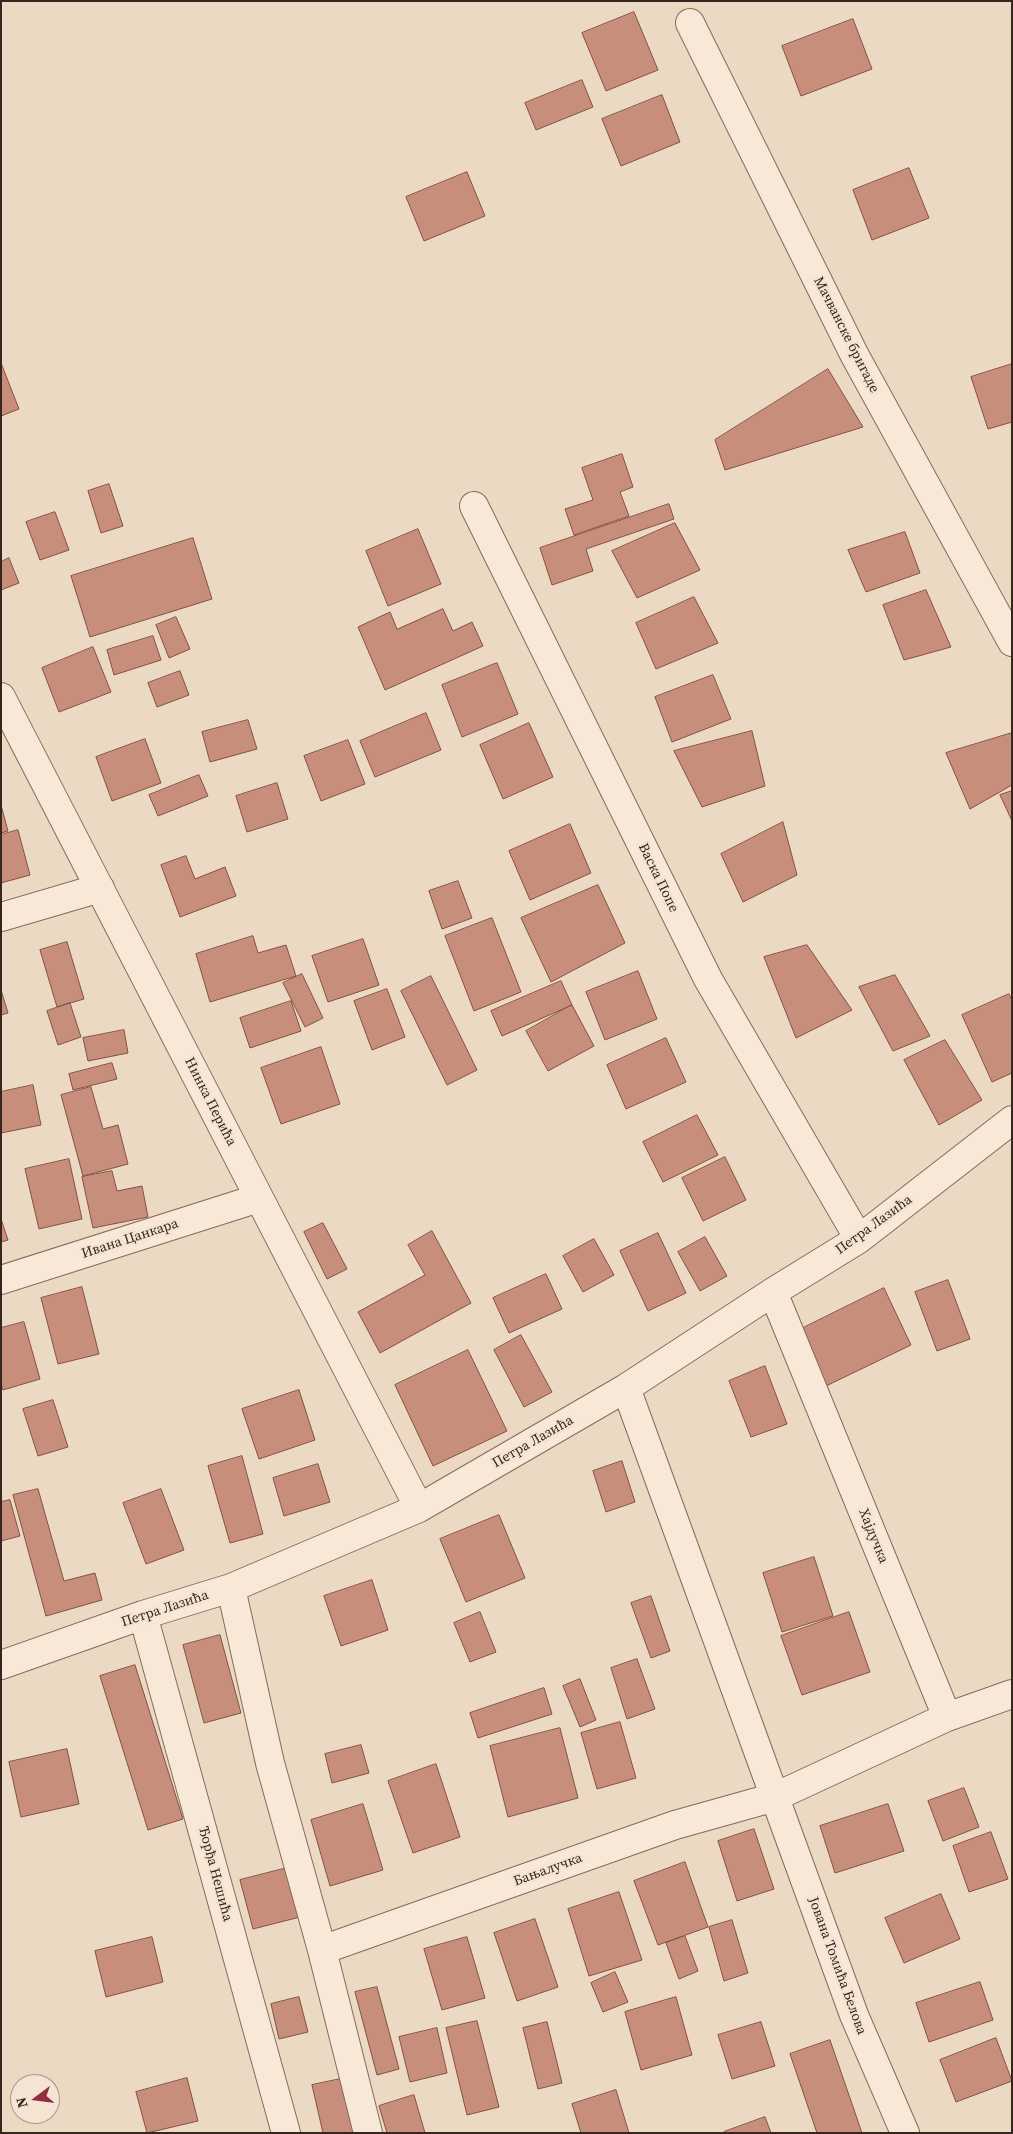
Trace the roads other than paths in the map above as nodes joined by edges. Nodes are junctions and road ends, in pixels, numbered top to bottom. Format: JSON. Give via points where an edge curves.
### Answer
{"nodes":[{"id":1,"x":690,"y":23,"type":"dead end"},
{"id":2,"x":474,"y":506,"type":"dead end"},
{"id":3,"x":1012,"y":642,"type":"edge"},
{"id":4,"x":1,"y":696,"type":"edge"},
{"id":5,"x":100,"y":888,"type":"junction"},
{"id":6,"x":1,"y":917,"type":"edge"},
{"id":7,"x":1012,"y":1120,"type":"edge"},
{"id":8,"x":259,"y":1198,"type":"junction"},
{"id":9,"x":859,"y":1240,"type":"junction"},
{"id":10,"x":1,"y":1280,"type":"edge"},
{"id":11,"x":773,"y":1292,"type":"junction"},
{"id":12,"x":626,"y":1388,"type":"junction"},
{"id":13,"x":419,"y":1508,"type":"junction"},
{"id":14,"x":231,"y":1588,"type":"junction"},
{"id":15,"x":143,"y":1615,"type":"junction"},
{"id":16,"x":1,"y":1665,"type":"edge"},
{"id":17,"x":1012,"y":1694,"type":"edge"},
{"id":18,"x":947,"y":1717,"type":"junction"},
{"id":19,"x":775,"y":1797,"type":"junction"},
{"id":20,"x":322,"y":1950,"type":"junction"},
{"id":21,"x":286,"y":2133,"type":"edge"},
{"id":22,"x":368,"y":2133,"type":"edge"},
{"id":23,"x":905,"y":2133,"type":"edge"}],
"edges":[{"from":1,"to":3,"type":"street","name":"Мачванске бригаде","via":[[854,354]]},
{"from":2,"to":9,"type":"street","name":"Васка Попе","via":[[708,979]]},
{"from":4,"to":5,"type":"street","name":"Нинка Перића"},
{"from":5,"to":6,"type":"street"},
{"from":5,"to":8,"type":"street","name":"Нинка Перића"},
{"from":7,"to":9,"type":"street","name":"Петра Лазића"},
{"from":8,"to":10,"type":"street","name":"Ивана Цанкара"},
{"from":8,"to":13,"type":"street","name":"Нинка Перића"},
{"from":9,"to":11,"type":"street","name":"Петра Лазића"},
{"from":11,"to":12,"type":"street","name":"Петра Лазића"},
{"from":11,"to":18,"type":"street","name":"Хајдучка"},
{"from":12,"to":13,"type":"street","name":"Петра Лазића"},
{"from":12,"to":19,"type":"street","name":"Јована Томића Белова"},
{"from":13,"to":14,"type":"street","name":"Петра Лазића"},
{"from":14,"to":15,"type":"street","name":"Петра Лазића"},
{"from":14,"to":20,"type":"street","via":[[270,1763]]},
{"from":15,"to":16,"type":"street","name":"Петра Лазића"},
{"from":15,"to":21,"type":"street","name":"Ђорђа Нешића"},
{"from":17,"to":18,"type":"street"},
{"from":18,"to":19,"type":"street","name":"Бањалучка"},
{"from":19,"to":20,"type":"street","name":"Бањалучка","via":[[675,1825]]},
{"from":19,"to":23,"type":"street","name":"Јована Томића Белова","via":[[854,2015]]},
{"from":20,"to":22,"type":"street"}]}
